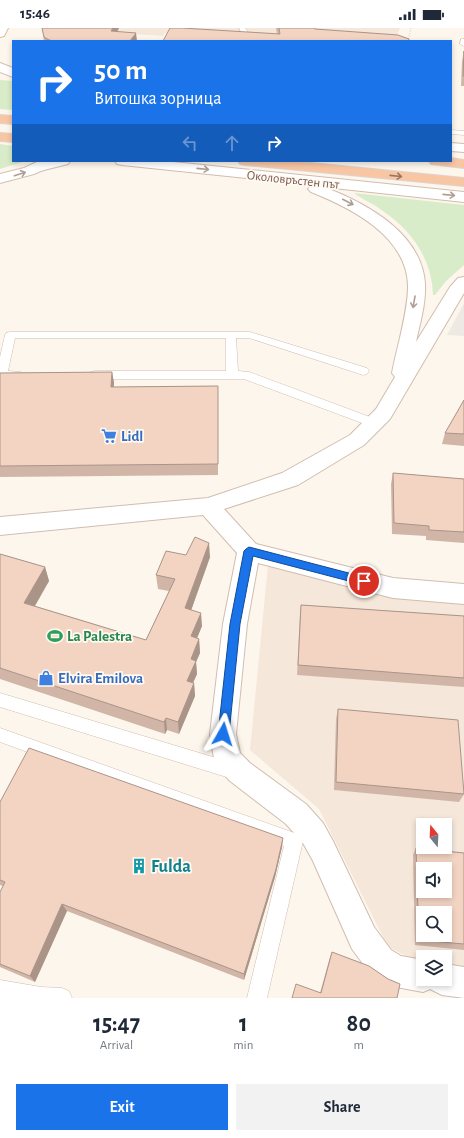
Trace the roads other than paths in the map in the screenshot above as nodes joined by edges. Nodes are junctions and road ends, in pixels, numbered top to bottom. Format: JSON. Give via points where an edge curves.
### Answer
{"nodes":[{"id":1,"x":2,"y":28,"type":"edge"},
{"id":2,"x":242,"y":28,"type":"edge"},
{"id":3,"x":0,"y":33,"type":"edge"},
{"id":4,"x":249,"y":40,"type":"edge"},
{"id":5,"x":0,"y":67,"type":"edge"},
{"id":6,"x":0,"y":73,"type":"edge"},
{"id":7,"x":12,"y":73,"type":"edge"},
{"id":8,"x":12,"y":73,"type":"edge"},
{"id":9,"x":0,"y":119,"type":"edge"},
{"id":10,"x":12,"y":120,"type":"edge"},
{"id":11,"x":457,"y":123,"type":"dead end"},
{"id":12,"x":452,"y":132,"type":"edge"},
{"id":13,"x":464,"y":133,"type":"edge"},
{"id":14,"x":0,"y":137,"type":"edge"},
{"id":15,"x":12,"y":138,"type":"edge"},
{"id":16,"x":452,"y":147,"type":"edge"},
{"id":17,"x":464,"y":148,"type":"edge"},
{"id":18,"x":57,"y":162,"type":"edge"},
{"id":19,"x":132,"y":162,"type":"edge"},
{"id":20,"x":255,"y":162,"type":"edge"},
{"id":21,"x":445,"y":162,"type":"edge"},
{"id":22,"x":46,"y":164,"type":"edge"},
{"id":23,"x":464,"y":164,"type":"edge"},
{"id":24,"x":285,"y":178,"type":"junction"},
{"id":25,"x":0,"y":179,"type":"edge"},
{"id":26,"x":464,"y":182,"type":"edge"},
{"id":27,"x":464,"y":197,"type":"edge"},
{"id":28,"x":464,"y":282,"type":"edge"},
{"id":29,"x":231,"y":335,"type":"junction"},
{"id":30,"x":363,"y":371,"type":"dead end"},
{"id":31,"x":26,"y":375,"type":"edge"},
{"id":32,"x":82,"y":375,"type":"edge"},
{"id":33,"x":232,"y":375,"type":"junction"},
{"id":34,"x":400,"y":386,"type":"junction"},
{"id":35,"x":374,"y":423,"type":"junction"},
{"id":36,"x":208,"y":506,"type":"junction"},
{"id":37,"x":0,"y":526,"type":"edge"},
{"id":38,"x":249,"y":551,"type":"junction"},
{"id":39,"x":464,"y":594,"type":"edge"},
{"id":40,"x":0,"y":700,"type":"edge"},
{"id":41,"x":0,"y":735,"type":"edge"},
{"id":42,"x":242,"y":773,"type":"junction"},
{"id":43,"x":416,"y":975,"type":"edge"},
{"id":44,"x":452,"y":981,"type":"edge"},
{"id":45,"x":464,"y":983,"type":"edge"},
{"id":46,"x":0,"y":989,"type":"edge"},
{"id":47,"x":62,"y":998,"type":"edge"},
{"id":48,"x":257,"y":998,"type":"edge"}],
"edges":[{"from":1,"to":3,"type":"street"},
{"from":2,"to":4,"type":"lane"},
{"from":5,"to":7,"type":"street"},
{"from":6,"to":8,"type":"street"},
{"from":9,"to":10,"type":"highway"},
{"from":11,"to":13,"type":"lane"},
{"from":12,"to":13,"type":"lane"},
{"from":14,"to":15,"type":"highway"},
{"from":16,"to":17,"type":"street"},
{"from":18,"to":22,"type":"street"},
{"from":19,"to":24,"type":"street","name":"Околовръстен път","one_way":true},
{"from":20,"to":26,"type":"highway","name":"Околовръстен път","one_way":true},
{"from":21,"to":23,"type":"highway"},
{"from":25,"to":22,"type":"street","one_way":true},
{"from":24,"to":27,"type":"street","name":"Околовръстен път","one_way":true},
{"from":24,"to":34,"type":"street","one_way":true,"via":[[362,209],[387,229],[408,257],[414,270],[416,293]]},
{"from":28,"to":34,"type":"street","via":[[456,291]]},
{"from":29,"to":30,"type":"lane","via":[[250,335]]},
{"from":29,"to":31,"type":"lane","via":[[10,335],[2,375]]},
{"from":29,"to":33,"type":"lane"},
{"from":32,"to":33,"type":"lane"},
{"from":33,"to":35,"type":"lane","via":[[246,374]]},
{"from":34,"to":35,"type":"street","via":[[384,414]]},
{"from":35,"to":36,"type":"street","via":[[357,440],[290,479]]},
{"from":36,"to":37,"type":"street"},
{"from":36,"to":38,"type":"street"},
{"from":38,"to":39,"type":"street","via":[[393,588]]},
{"from":38,"to":42,"type":"street","via":[[235,624],[223,734],[228,759]]},
{"from":40,"to":42,"type":"lane"},
{"from":41,"to":48,"type":"lane","via":[[294,841]]},
{"from":42,"to":43,"type":"street","via":[[296,814],[313,833],[324,851],[363,938],[380,961],[396,971]]},
{"from":44,"to":45,"type":"street"},
{"from":46,"to":47,"type":"lane","via":[[41,997]]}]}
